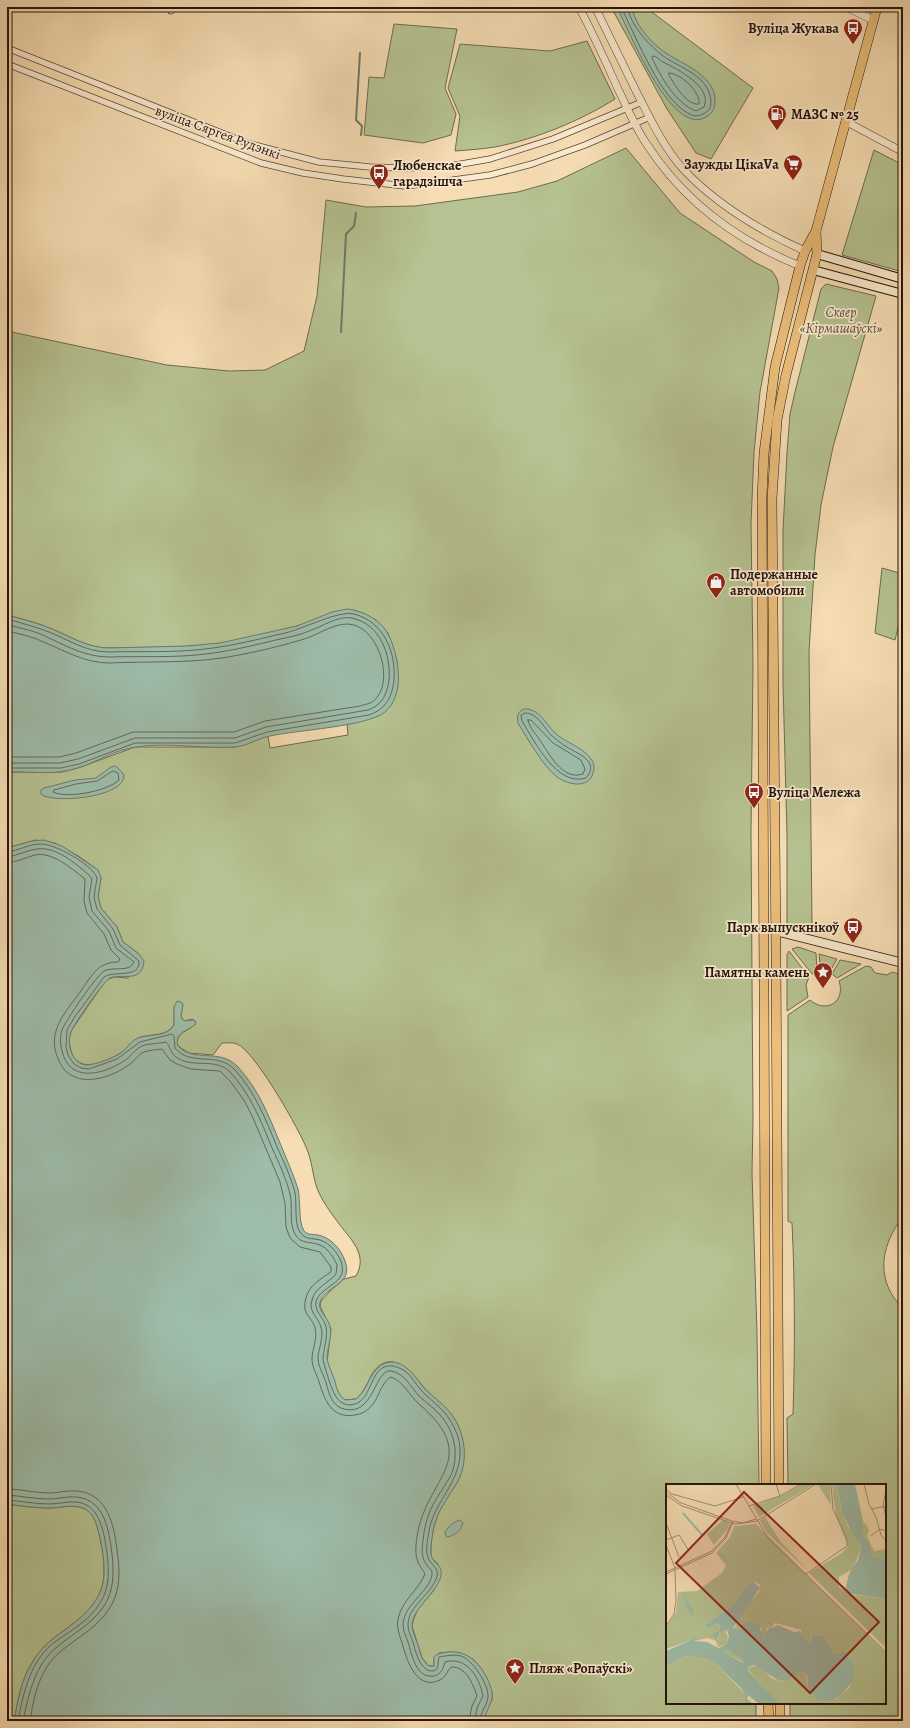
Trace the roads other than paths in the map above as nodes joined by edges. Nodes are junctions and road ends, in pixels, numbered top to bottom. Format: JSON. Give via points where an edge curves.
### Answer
{"nodes":[{"id":1,"x":579,"y":7,"type":"edge"},
{"id":2,"x":594,"y":7,"type":"edge"},
{"id":3,"x":846,"y":7,"type":"edge"},
{"id":4,"x":877,"y":7,"type":"edge"},
{"id":5,"x":873,"y":20,"type":"junction"},
{"id":6,"x":7,"y":48,"type":"edge"},
{"id":7,"x":7,"y":64,"type":"edge"},
{"id":8,"x":642,"y":102,"type":"junction"},
{"id":9,"x":628,"y":109,"type":"junction"},
{"id":10,"x":650,"y":117,"type":"junction"},
{"id":11,"x":845,"y":121,"type":"junction"},
{"id":12,"x":635,"y":122,"type":"junction"},
{"id":13,"x":903,"y":152,"type":"edge"},
{"id":14,"x":816,"y":231,"type":"junction"},
{"id":15,"x":805,"y":251,"type":"junction"},
{"id":16,"x":817,"y":254,"type":"junction"},
{"id":17,"x":800,"y":266,"type":"junction"},
{"id":18,"x":813,"y":270,"type":"junction"},
{"id":19,"x":903,"y":279,"type":"edge"},
{"id":20,"x":903,"y":294,"type":"edge"},
{"id":21,"x":764,"y":929,"type":"junction"},
{"id":22,"x":776,"y":931,"type":"junction"},
{"id":23,"x":903,"y":963,"type":"edge"},
{"id":24,"x":766,"y":1404,"type":"junction"},
{"id":25,"x":778,"y":1404,"type":"junction"},
{"id":26,"x":766,"y":1484,"type":"edge"},
{"id":27,"x":779,"y":1484,"type":"edge"},
{"id":28,"x":768,"y":1704,"type":"edge"},
{"id":29,"x":780,"y":1704,"type":"edge"},
{"id":30,"x":768,"y":1721,"type":"edge"},
{"id":31,"x":780,"y":1721,"type":"edge"}],
"edges":[{"from":1,"to":9,"type":"street"},
{"from":2,"to":8,"type":"street"},
{"from":3,"to":5,"type":"street"},
{"from":4,"to":5,"type":"main road"},
{"from":5,"to":11,"type":"main road"},
{"from":6,"to":9,"type":"street","name":"вуліца Сяргея Рудэнкі","via":[[247,143],[319,162],[370,167],[450,166],[490,159],[553,139]]},
{"from":7,"to":12,"type":"street","name":"вуліца Сяргея Рудэнкі","via":[[261,163],[303,173],[405,186],[490,175],[532,164],[585,145]]},
{"from":8,"to":9,"type":"street","name":"вуліца Сяргея Рудэнкі"},
{"from":8,"to":10,"type":"street"},
{"from":9,"to":12,"type":"street"},
{"from":10,"to":12,"type":"street","name":"вуліца Сяргея Рудэнкі"},
{"from":10,"to":15,"type":"street","via":[[683,169],[702,187],[745,219]]},
{"from":11,"to":13,"type":"street"},
{"from":11,"to":14,"type":"main road"},
{"from":12,"to":17,"type":"street","via":[[663,167],[678,186],[706,212],[742,237]]},
{"from":14,"to":15,"type":"main road"},
{"from":14,"to":16,"type":"main road"},
{"from":15,"to":16,"type":"main road"},
{"from":15,"to":17,"type":"main road"},
{"from":16,"to":18,"type":"main road"},
{"from":16,"to":19,"type":"main road"},
{"from":17,"to":18,"type":"main road"},
{"from":17,"to":21,"type":"main road","via":[[775,367],[764,453]]},
{"from":18,"to":20,"type":"main road"},
{"from":18,"to":22,"type":"main road","via":[[786,375],[774,454],[772,500]]},
{"from":21,"to":22,"type":"main road"},
{"from":21,"to":24,"type":"main road","via":[[763,1178]]},
{"from":22,"to":23,"type":"main road"},
{"from":22,"to":25,"type":"main road"},
{"from":24,"to":25,"type":"main road"},
{"from":24,"to":26,"type":"main road"},
{"from":25,"to":27,"type":"main road"},
{"from":28,"to":30,"type":"main road"},
{"from":29,"to":31,"type":"main road"}]}
